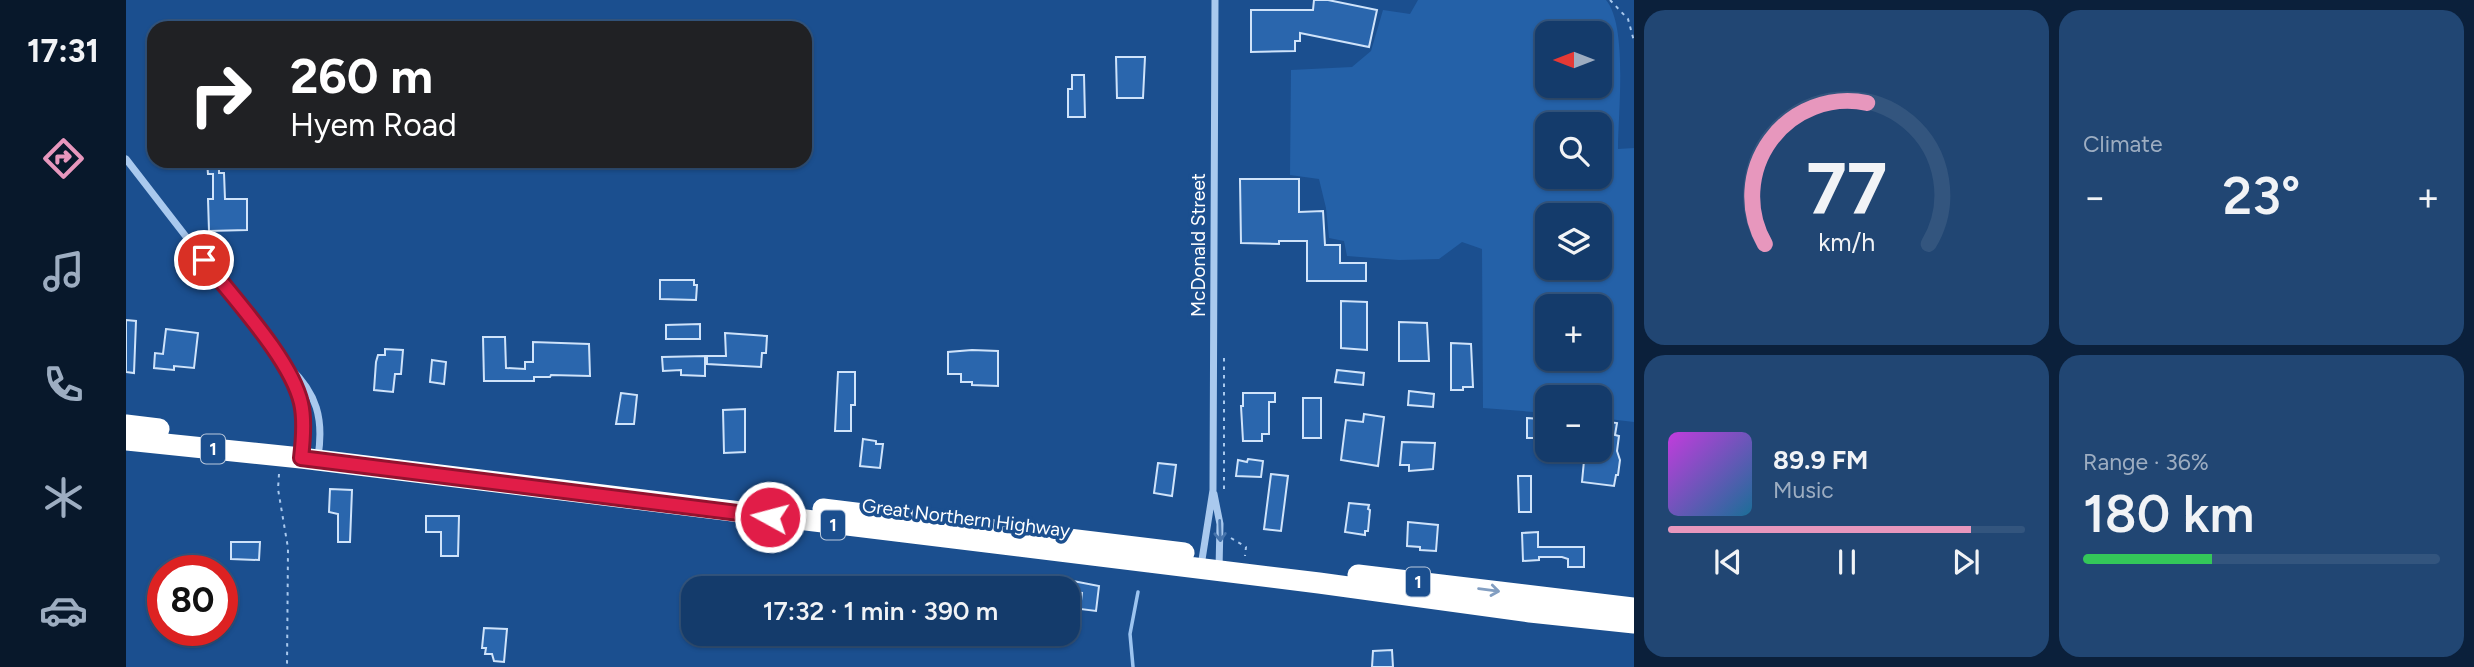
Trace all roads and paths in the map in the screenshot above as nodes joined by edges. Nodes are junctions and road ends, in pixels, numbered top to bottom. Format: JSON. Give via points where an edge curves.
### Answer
{"nodes":[{"id":1,"x":1214,"y":0,"type":"edge"},
{"id":2,"x":1610,"y":0,"type":"edge"},
{"id":3,"x":1628,"y":19,"type":"junction"},
{"id":4,"x":1634,"y":19,"type":"edge"},
{"id":5,"x":1634,"y":41,"type":"edge"},
{"id":6,"x":126,"y":159,"type":"edge"},
{"id":7,"x":1224,"y":347,"type":"dead end"},
{"id":8,"x":283,"y":362,"type":"junction"},
{"id":9,"x":126,"y":425,"type":"edge"},
{"id":10,"x":126,"y":440,"type":"edge"},
{"id":11,"x":304,"y":454,"type":"junction"},
{"id":12,"x":1213,"y":490,"type":"junction"},
{"id":13,"x":1224,"y":500,"type":"dead end"},
{"id":14,"x":1228,"y":535,"type":"dead end"},
{"id":15,"x":1244,"y":561,"type":"junction"},
{"id":16,"x":1211,"y":564,"type":"junction"},
{"id":17,"x":1634,"y":608,"type":"edge"},
{"id":18,"x":1634,"y":623,"type":"edge"},
{"id":19,"x":287,"y":667,"type":"edge"}],
"edges":[{"from":1,"to":12,"type":"street","name":"McDonald Street"},
{"from":2,"to":3,"type":"path"},
{"from":3,"to":4,"type":"path"},
{"from":3,"to":5,"type":"path"},
{"from":6,"to":8,"type":"street"},
{"from":7,"to":13,"type":"path"},
{"from":8,"to":11,"type":"street","via":[[302,406]]},
{"from":8,"to":11,"type":"street","via":[[313,394],[320,430]]},
{"from":9,"to":11,"type":"highway","name":"Great Northern Highway","number":"1"},
{"from":10,"to":11,"type":"highway","name":"Great Northern Highway","number":"1"},
{"from":11,"to":16,"type":"highway","name":"Great Northern Highway","number":"1"},
{"from":11,"to":19,"type":"path","via":[[278,489],[288,548]]},
{"from":12,"to":16,"type":"street","name":"McDonald Street"},
{"from":12,"to":16,"type":"street","name":"McDonald Street","one_way":true,"via":[[1220,524]]},
{"from":14,"to":15,"type":"path","via":[[1246,547]]},
{"from":15,"to":16,"type":"highway","name":"Great Northern Highway","number":"1"},
{"from":15,"to":17,"type":"highway","name":"Great Northern Highway","number":"1","one_way":true},
{"from":16,"to":18,"type":"highway","name":"Great Northern Highway","number":"1"}]}
